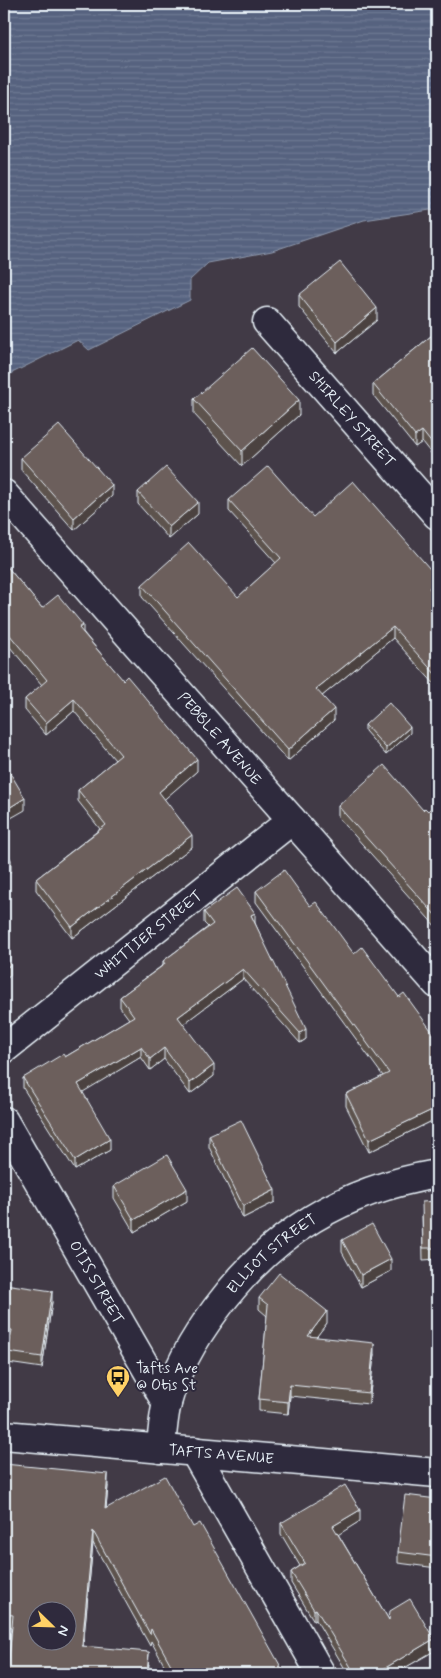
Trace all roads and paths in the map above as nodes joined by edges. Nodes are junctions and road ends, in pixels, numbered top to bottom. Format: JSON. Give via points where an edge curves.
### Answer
{"nodes":[{"id":1,"x":267,"y":322,"type":"dead end"},
{"id":2,"x":4,"y":494,"type":"edge"},
{"id":3,"x":437,"y":515,"type":"edge"},
{"id":4,"x":292,"y":820,"type":"junction"},
{"id":5,"x":437,"y":984,"type":"edge"},
{"id":6,"x":4,"y":1050,"type":"edge"},
{"id":7,"x":4,"y":1121,"type":"edge"},
{"id":8,"x":437,"y":1174,"type":"edge"},
{"id":9,"x":167,"y":1404,"type":"junction"},
{"id":10,"x":4,"y":1435,"type":"edge"},
{"id":11,"x":160,"y":1449,"type":"junction"},
{"id":12,"x":194,"y":1451,"type":"junction"},
{"id":13,"x":437,"y":1473,"type":"edge"},
{"id":14,"x":321,"y":1674,"type":"edge"}],
"edges":[{"from":1,"to":3,"type":"street","name":"SHIRLEY STREET"},
{"from":2,"to":4,"type":"street","name":"PEBBLE AVENUE"},
{"from":4,"to":5,"type":"street","name":"PEBBLE AVENUE"},
{"from":4,"to":6,"type":"street","name":"WHITTIER STREET"},
{"from":7,"to":9,"type":"street","name":"OTIS STREET"},
{"from":8,"to":9,"type":"street","name":"ELLIOT STREET","via":[[404,1180],[332,1207],[270,1248],[236,1282],[209,1318],[187,1353]]},
{"from":9,"to":11,"type":"street"},
{"from":10,"to":11,"type":"street","name":"TAFTS AVENUE"},
{"from":11,"to":12,"type":"street","name":"TAFTS AVENUE"},
{"from":12,"to":13,"type":"street","name":"TAFTS AVENUE"},
{"from":12,"to":14,"type":"street"}]}
